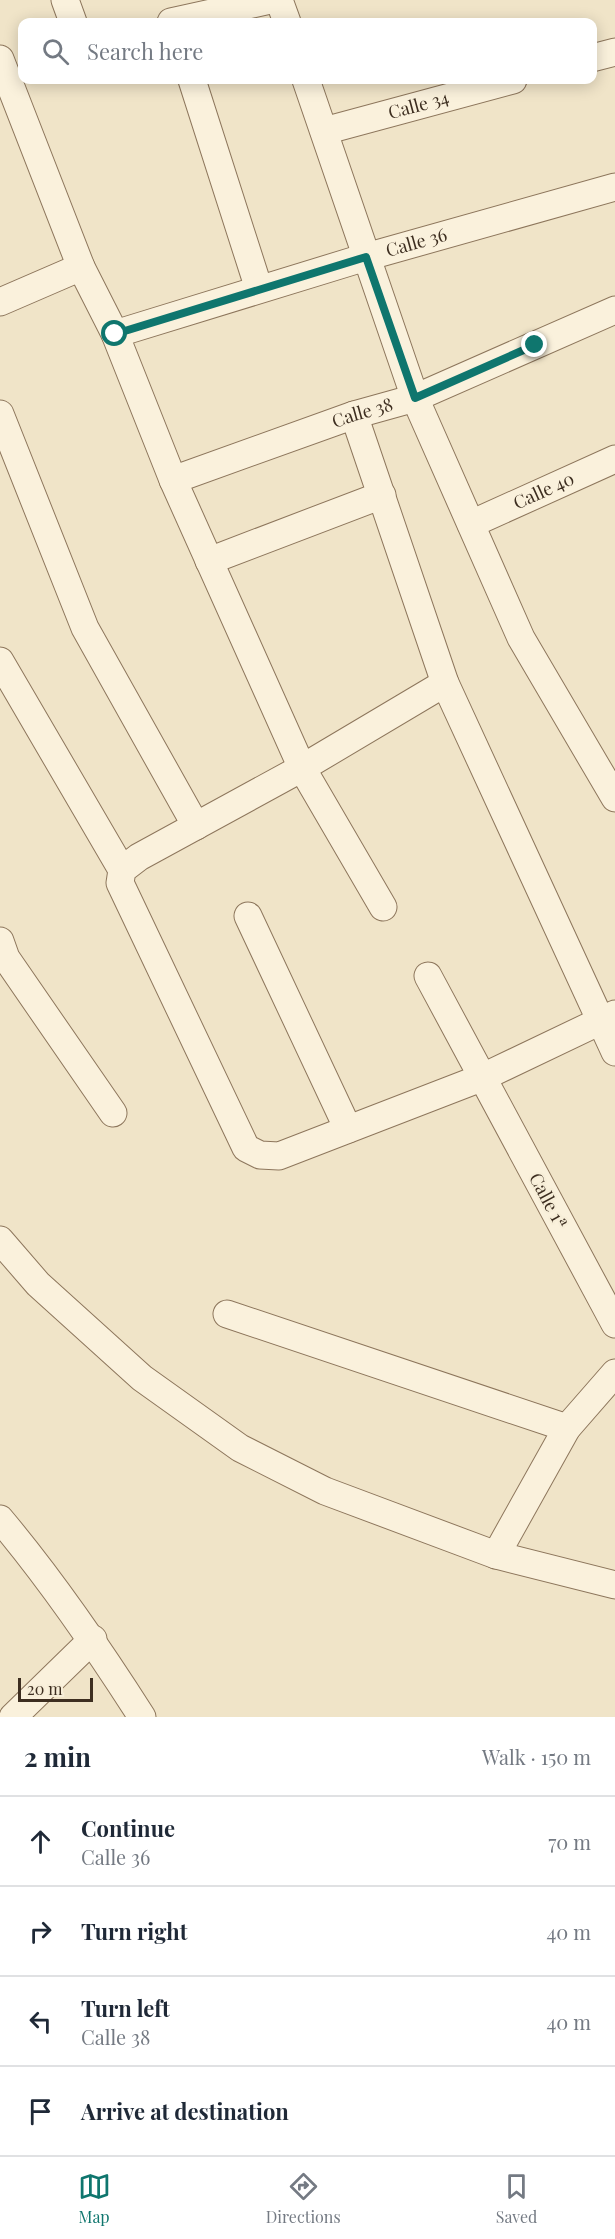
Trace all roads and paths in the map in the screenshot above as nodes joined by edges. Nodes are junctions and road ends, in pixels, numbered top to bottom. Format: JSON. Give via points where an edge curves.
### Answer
{"nodes":[{"id":1,"x":65,"y":0,"type":"edge"},
{"id":2,"x":270,"y":0,"type":"edge"},
{"id":3,"x":279,"y":0,"type":"edge"},
{"id":4,"x":72,"y":18,"type":"edge"},
{"id":5,"x":190,"y":18,"type":"edge"},
{"id":6,"x":286,"y":18,"type":"edge"},
{"id":7,"x":615,"y":52,"type":"edge"},
{"id":8,"x":597,"y":57,"type":"edge"},
{"id":9,"x":6,"y":59,"type":"edge"},
{"id":10,"x":193,"y":84,"type":"edge"},
{"id":11,"x":307,"y":84,"type":"edge"},
{"id":12,"x":498,"y":84,"type":"edge"},
{"id":13,"x":324,"y":131,"type":"junction"},
{"id":14,"x":615,"y":187,"type":"edge"},
{"id":15,"x":366,"y":257,"type":"junction"},
{"id":16,"x":81,"y":267,"type":"junction"},
{"id":17,"x":259,"y":289,"type":"junction"},
{"id":18,"x":0,"y":302,"type":"edge"},
{"id":19,"x":615,"y":310,"type":"edge"},
{"id":20,"x":115,"y":334,"type":"junction"},
{"id":21,"x":415,"y":398,"type":"junction"},
{"id":22,"x":0,"y":414,"type":"edge"},
{"id":23,"x":354,"y":415,"type":"junction"},
{"id":24,"x":615,"y":459,"type":"edge"},
{"id":25,"x":173,"y":480,"type":"junction"},
{"id":26,"x":382,"y":495,"type":"junction"},
{"id":27,"x":471,"y":524,"type":"junction"},
{"id":28,"x":209,"y":561,"type":"junction"},
{"id":29,"x":0,"y":662,"type":"edge"},
{"id":30,"x":445,"y":683,"type":"junction"},
{"id":31,"x":302,"y":768,"type":"junction"},
{"id":32,"x":615,"y":798,"type":"edge"},
{"id":33,"x":196,"y":826,"type":"junction"},
{"id":34,"x":122,"y":870,"type":"junction"},
{"id":35,"x":383,"y":907,"type":"dead end"},
{"id":36,"x":248,"y":916,"type":"dead end"},
{"id":37,"x":0,"y":941,"type":"edge"},
{"id":38,"x":428,"y":976,"type":"dead end"},
{"id":39,"x":607,"y":1018,"type":"edge"},
{"id":40,"x":615,"y":1052,"type":"edge"},
{"id":41,"x":481,"y":1078,"type":"junction"},
{"id":42,"x":113,"y":1113,"type":"dead end"},
{"id":43,"x":348,"y":1129,"type":"junction"},
{"id":44,"x":0,"y":1240,"type":"edge"},
{"id":45,"x":227,"y":1314,"type":"dead end"},
{"id":46,"x":615,"y":1324,"type":"edge"},
{"id":47,"x":615,"y":1373,"type":"edge"},
{"id":48,"x":567,"y":1428,"type":"junction"},
{"id":49,"x":0,"y":1519,"type":"edge"},
{"id":50,"x":496,"y":1555,"type":"junction"},
{"id":51,"x":613,"y":1578,"type":"edge"},
{"id":52,"x":93,"y":1639,"type":"junction"},
{"id":53,"x":13,"y":1717,"type":"edge"},
{"id":54,"x":142,"y":1717,"type":"edge"}],
"edges":[{"from":1,"to":4,"type":"street"},
{"from":2,"to":5,"type":"street"},
{"from":3,"to":6,"type":"street"},
{"from":7,"to":8,"type":"street"},
{"from":9,"to":16,"type":"street"},
{"from":10,"to":17,"type":"street"},
{"from":11,"to":13,"type":"street"},
{"from":12,"to":13,"type":"street","name":"Calle 34"},
{"from":13,"to":15,"type":"street"},
{"from":14,"to":15,"type":"street","name":"Calle 36"},
{"from":15,"to":17,"type":"street","name":"Calle 36"},
{"from":15,"to":21,"type":"street"},
{"from":16,"to":18,"type":"street"},
{"from":16,"to":20,"type":"street"},
{"from":17,"to":20,"type":"street","name":"Calle 36"},
{"from":19,"to":21,"type":"street","name":"Calle 38"},
{"from":20,"to":25,"type":"street"},
{"from":21,"to":23,"type":"street","name":"Calle 38"},
{"from":21,"to":27,"type":"street"},
{"from":22,"to":33,"type":"street","via":[[85,627]]},
{"from":23,"to":25,"type":"street","name":"Calle 38"},
{"from":23,"to":26,"type":"street"},
{"from":24,"to":27,"type":"street","name":"Calle 40"},
{"from":25,"to":28,"type":"street"},
{"from":26,"to":28,"type":"street"},
{"from":26,"to":30,"type":"street"},
{"from":27,"to":32,"type":"street","via":[[521,638]]},
{"from":28,"to":31,"type":"street"},
{"from":29,"to":34,"type":"street"},
{"from":30,"to":31,"type":"street"},
{"from":30,"to":39,"type":"street"},
{"from":31,"to":33,"type":"street"},
{"from":31,"to":35,"type":"street"},
{"from":33,"to":34,"type":"street"},
{"from":34,"to":43,"type":"street","via":[[120,883],[246,1148],[260,1155],[279,1156]]},
{"from":36,"to":43,"type":"street"},
{"from":37,"to":42,"type":"street","via":[[6,958]]},
{"from":38,"to":41,"type":"street","name":"Calle 1ª"},
{"from":39,"to":40,"type":"street"},
{"from":39,"to":41,"type":"street"},
{"from":41,"to":43,"type":"street"},
{"from":41,"to":46,"type":"street","name":"Calle 1ª"},
{"from":44,"to":50,"type":"street","via":[[38,1284],[142,1378],[240,1448],[325,1491]]},
{"from":45,"to":48,"type":"street"},
{"from":47,"to":48,"type":"street"},
{"from":48,"to":50,"type":"street"},
{"from":49,"to":52,"type":"street","via":[[43,1569]]},
{"from":50,"to":51,"type":"street"},
{"from":52,"to":53,"type":"street"},
{"from":52,"to":54,"type":"street"}]}
